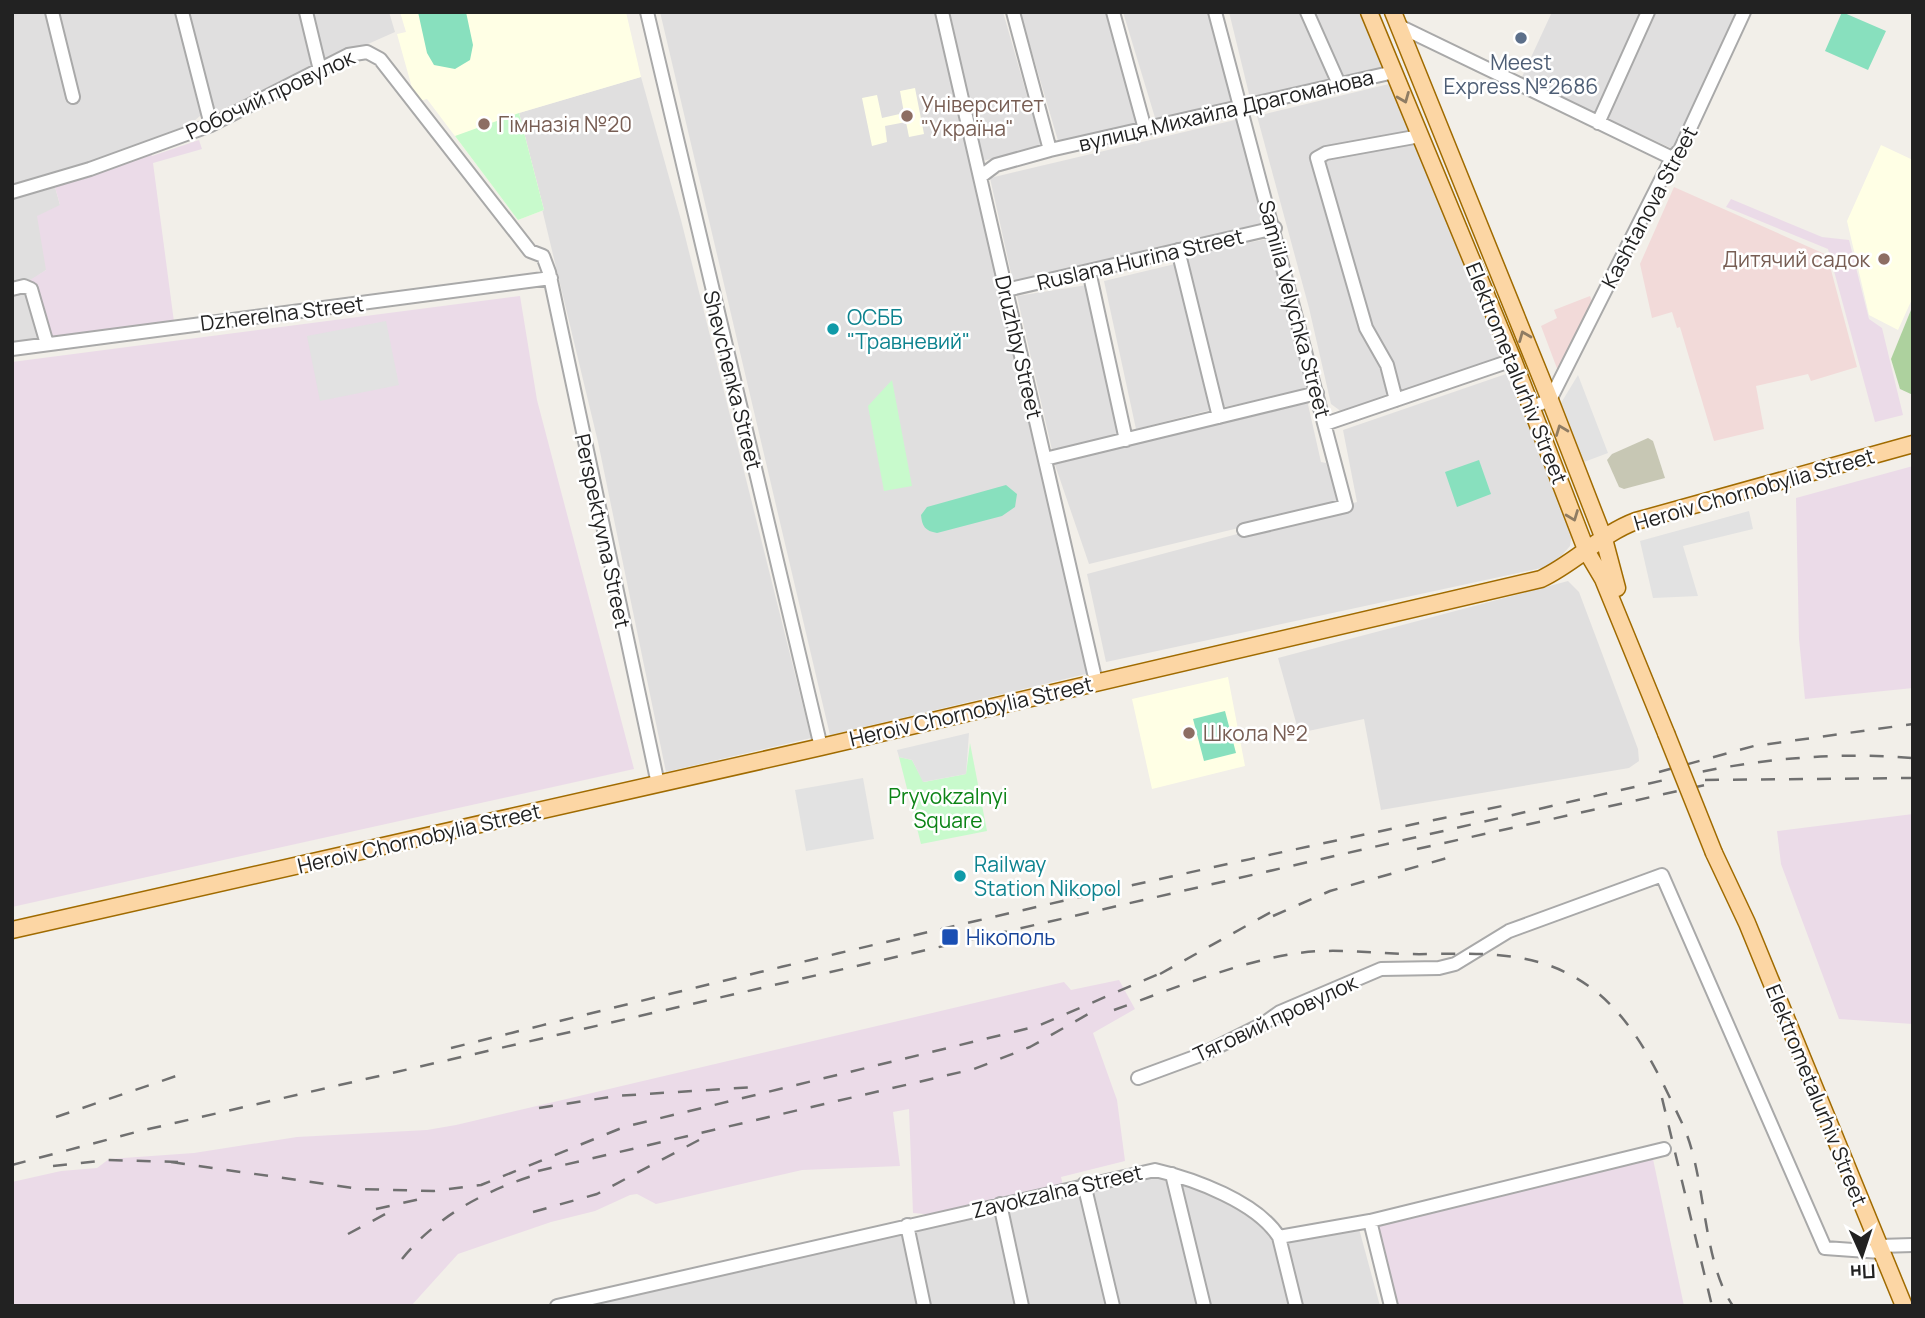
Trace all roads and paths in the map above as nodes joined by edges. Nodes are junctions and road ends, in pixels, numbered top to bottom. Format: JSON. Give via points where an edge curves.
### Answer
{"nodes":[{"id":1,"x":51,"y":12,"type":"edge"},
{"id":2,"x":182,"y":12,"type":"edge"},
{"id":3,"x":306,"y":12,"type":"edge"},
{"id":4,"x":647,"y":12,"type":"edge"},
{"id":5,"x":942,"y":12,"type":"edge"},
{"id":6,"x":1013,"y":12,"type":"edge"},
{"id":7,"x":1113,"y":12,"type":"edge"},
{"id":8,"x":1216,"y":12,"type":"edge"},
{"id":9,"x":1307,"y":12,"type":"edge"},
{"id":10,"x":1369,"y":12,"type":"edge"},
{"id":11,"x":1648,"y":12,"type":"edge"},
{"id":12,"x":1744,"y":12,"type":"edge"},
{"id":13,"x":1396,"y":19,"type":"edge"},
{"id":14,"x":320,"y":70,"type":"junction"},
{"id":15,"x":1394,"y":72,"type":"junction"},
{"id":16,"x":1339,"y":84,"type":"junction"},
{"id":17,"x":73,"y":97,"type":"dead end"},
{"id":18,"x":1241,"y":106,"type":"junction"},
{"id":19,"x":1598,"y":122,"type":"junction"},
{"id":20,"x":211,"y":125,"type":"junction"},
{"id":21,"x":1146,"y":129,"type":"junction"},
{"id":22,"x":1420,"y":136,"type":"junction"},
{"id":23,"x":1050,"y":150,"type":"junction"},
{"id":24,"x":1672,"y":158,"type":"junction"},
{"id":25,"x":980,"y":177,"type":"junction"},
{"id":26,"x":12,"y":191,"type":"edge"},
{"id":27,"x":1275,"y":228,"type":"junction"},
{"id":28,"x":1178,"y":250,"type":"junction"},
{"id":29,"x":543,"y":257,"type":"junction"},
{"id":30,"x":1089,"y":271,"type":"junction"},
{"id":31,"x":551,"y":278,"type":"junction"},
{"id":32,"x":528,"y":281,"type":"junction"},
{"id":33,"x":12,"y":289,"type":"edge"},
{"id":34,"x":1006,"y":290,"type":"junction"},
{"id":35,"x":47,"y":344,"type":"junction"},
{"id":36,"x":12,"y":349,"type":"edge"},
{"id":37,"x":1513,"y":360,"type":"junction"},
{"id":38,"x":1317,"y":393,"type":"junction"},
{"id":39,"x":1396,"y":400,"type":"junction"},
{"id":40,"x":1549,"y":400,"type":"junction"},
{"id":41,"x":1532,"y":407,"type":"junction"},
{"id":42,"x":1219,"y":417,"type":"junction"},
{"id":43,"x":1325,"y":424,"type":"junction"},
{"id":44,"x":1126,"y":440,"type":"junction"},
{"id":45,"x":1913,"y":444,"type":"edge"},
{"id":46,"x":1045,"y":459,"type":"junction"},
{"id":47,"x":1244,"y":530,"type":"dead end"},
{"id":48,"x":1604,"y":539,"type":"junction"},
{"id":49,"x":1587,"y":552,"type":"junction"},
{"id":50,"x":1096,"y":682,"type":"junction"},
{"id":51,"x":1670,"y":732,"type":"junction"},
{"id":52,"x":821,"y":747,"type":"junction"},
{"id":53,"x":658,"y":784,"type":"junction"},
{"id":54,"x":12,"y":930,"type":"edge"},
{"id":55,"x":1138,"y":1078,"type":"dead end"},
{"id":56,"x":1664,"y":1149,"type":"dead end"},
{"id":57,"x":1172,"y":1174,"type":"junction"},
{"id":58,"x":1084,"y":1184,"type":"junction"},
{"id":59,"x":1000,"y":1204,"type":"junction"},
{"id":60,"x":1370,"y":1221,"type":"junction"},
{"id":61,"x":907,"y":1225,"type":"junction"},
{"id":62,"x":1279,"y":1237,"type":"junction"},
{"id":63,"x":1913,"y":1245,"type":"edge"},
{"id":64,"x":1880,"y":1249,"type":"junction"},
{"id":65,"x":557,"y":1306,"type":"edge"},
{"id":66,"x":923,"y":1306,"type":"edge"},
{"id":67,"x":1022,"y":1306,"type":"edge"},
{"id":68,"x":1113,"y":1306,"type":"edge"},
{"id":69,"x":1204,"y":1306,"type":"edge"},
{"id":70,"x":1296,"y":1306,"type":"edge"},
{"id":71,"x":1391,"y":1306,"type":"edge"},
{"id":72,"x":1904,"y":1306,"type":"edge"}],
"edges":[{"from":1,"to":17,"type":"street"},
{"from":2,"to":20,"type":"street"},
{"from":3,"to":14,"type":"street"},
{"from":4,"to":52,"type":"street","name":"Shevchenka Street"},
{"from":5,"to":25,"type":"street","name":"Druzhby Street"},
{"from":6,"to":23,"type":"street"},
{"from":7,"to":21,"type":"street"},
{"from":8,"to":18,"type":"street","name":"Samiila Velychka Street"},
{"from":9,"to":16,"type":"street"},
{"from":10,"to":15,"type":"main road","name":"Elektrometalurhiv Street"},
{"from":11,"to":19,"type":"street"},
{"from":12,"to":24,"type":"street","name":"Kashtanova Street","via":[[1680,150]]},
{"from":13,"to":19,"type":"street"},
{"from":40,"to":13,"type":"main road","name":"Elektrometalurhiv Street","one_way":true},
{"from":14,"to":20,"type":"street","name":"Робочий провулок"},
{"from":14,"to":29,"type":"street","name":"Робочий провулок","via":[[358,52],[380,58],[530,251]]},
{"from":15,"to":16,"type":"street","name":"вулиця Михайла Драгоманова"},
{"from":15,"to":22,"type":"main road","name":"Elektrometalurhiv Street","one_way":true},
{"from":16,"to":18,"type":"street","name":"вулиця Михайла Драгоманова"},
{"from":18,"to":21,"type":"street","name":"вулиця Михайла Драгоманова"},
{"from":18,"to":27,"type":"street","name":"Samiila Velychka Street"},
{"from":19,"to":24,"type":"street"},
{"from":20,"to":26,"type":"street","name":"Робочий провулок","via":[[90,169]]},
{"from":21,"to":23,"type":"street","name":"вулиця Михайла Драгоманова"},
{"from":22,"to":37,"type":"main road","name":"Elektrometalurhiv Street"},
{"from":22,"to":39,"type":"street","via":[[1317,158],[1366,328],[1387,365]]},
{"from":23,"to":25,"type":"street","name":"вулиця Михайла Драгоманова","via":[[996,165]]},
{"from":24,"to":40,"type":"street","name":"Kashtanova Street"},
{"from":25,"to":34,"type":"street","name":"Druzhby Street"},
{"from":27,"to":28,"type":"street","name":"Ruslana Hurina Street"},
{"from":27,"to":38,"type":"street","name":"Samiila Velychka Street"},
{"from":28,"to":30,"type":"street","name":"Ruslana Hurina Street"},
{"from":28,"to":42,"type":"street"},
{"from":29,"to":31,"type":"street","name":"Робочий провулок"},
{"from":29,"to":32,"type":"street"},
{"from":30,"to":34,"type":"street","name":"Ruslana Hurina Street"},
{"from":30,"to":44,"type":"street"},
{"from":31,"to":32,"type":"street","name":"Dzherelna Street"},
{"from":31,"to":53,"type":"street","name":"Perspektyvna Street"},
{"from":32,"to":35,"type":"street","name":"Dzherelna Street"},
{"from":33,"to":35,"type":"street","via":[[31,289]]},
{"from":34,"to":46,"type":"street","name":"Druzhby Street"},
{"from":35,"to":36,"type":"street","name":"Dzherelna Street"},
{"from":37,"to":39,"type":"street"},
{"from":37,"to":41,"type":"main road","name":"Elektrometalurhiv Street"},
{"from":38,"to":42,"type":"street"},
{"from":38,"to":43,"type":"street","name":"Samiila Velychka Street"},
{"from":39,"to":43,"type":"street"},
{"from":40,"to":41,"type":"street"},
{"from":48,"to":40,"type":"main road","name":"Elektrometalurhiv Street","one_way":true},
{"from":41,"to":49,"type":"main road","name":"Elektrometalurhiv Street","one_way":true},
{"from":42,"to":44,"type":"street"},
{"from":43,"to":47,"type":"street","name":"Samiila Velychka Street","via":[[1346,506]]},
{"from":44,"to":46,"type":"street"},
{"from":45,"to":48,"type":"main road","name":"Heroiv Chornobylia Street","via":[[1636,521]]},
{"from":46,"to":50,"type":"street","name":"Druzhby Street"},
{"from":48,"to":49,"type":"main road","name":"Heroiv Chornobylia Street"},
{"from":48,"to":51,"type":"main road","name":"Elektrometalurhiv Street","via":[[1612,576]]},
{"from":49,"to":50,"type":"main road","name":"Heroiv Chornobylia Street","via":[[1541,579]]},
{"from":49,"to":51,"type":"main road","name":"Elektrometalurhiv Street"},
{"from":50,"to":52,"type":"main road","name":"Heroiv Chornobylia Street"},
{"from":51,"to":64,"type":"main road","name":"Elektrometalurhiv Street","bridge":true},
{"from":52,"to":53,"type":"main road","name":"Heroiv Chornobylia Street"},
{"from":53,"to":54,"type":"main road","name":"Heroiv Chornobylia Street"},
{"from":55,"to":64,"type":"street","name":"Тяговий провулок","via":[[1203,1054],[1280,1012],[1381,969],[1455,964],[1509,931],[1662,875],[1825,1248]]},
{"from":56,"to":60,"type":"street"},
{"from":57,"to":58,"type":"street","name":"Zavokzalna Street","via":[[1155,1170]]},
{"from":57,"to":62,"type":"street","name":"Zavokzalna Street","via":[[1229,1197],[1271,1223]]},
{"from":57,"to":69,"type":"street"},
{"from":58,"to":59,"type":"street","name":"Zavokzalna Street"},
{"from":58,"to":68,"type":"street"},
{"from":59,"to":61,"type":"street","name":"Zavokzalna Street"},
{"from":59,"to":67,"type":"street"},
{"from":60,"to":62,"type":"street"},
{"from":60,"to":71,"type":"street"},
{"from":61,"to":65,"type":"street","name":"Zavokzalna Street"},
{"from":61,"to":66,"type":"street"},
{"from":62,"to":70,"type":"street"},
{"from":63,"to":64,"type":"street"},
{"from":64,"to":72,"type":"main road","name":"Elektrometalurhiv Street"}]}
